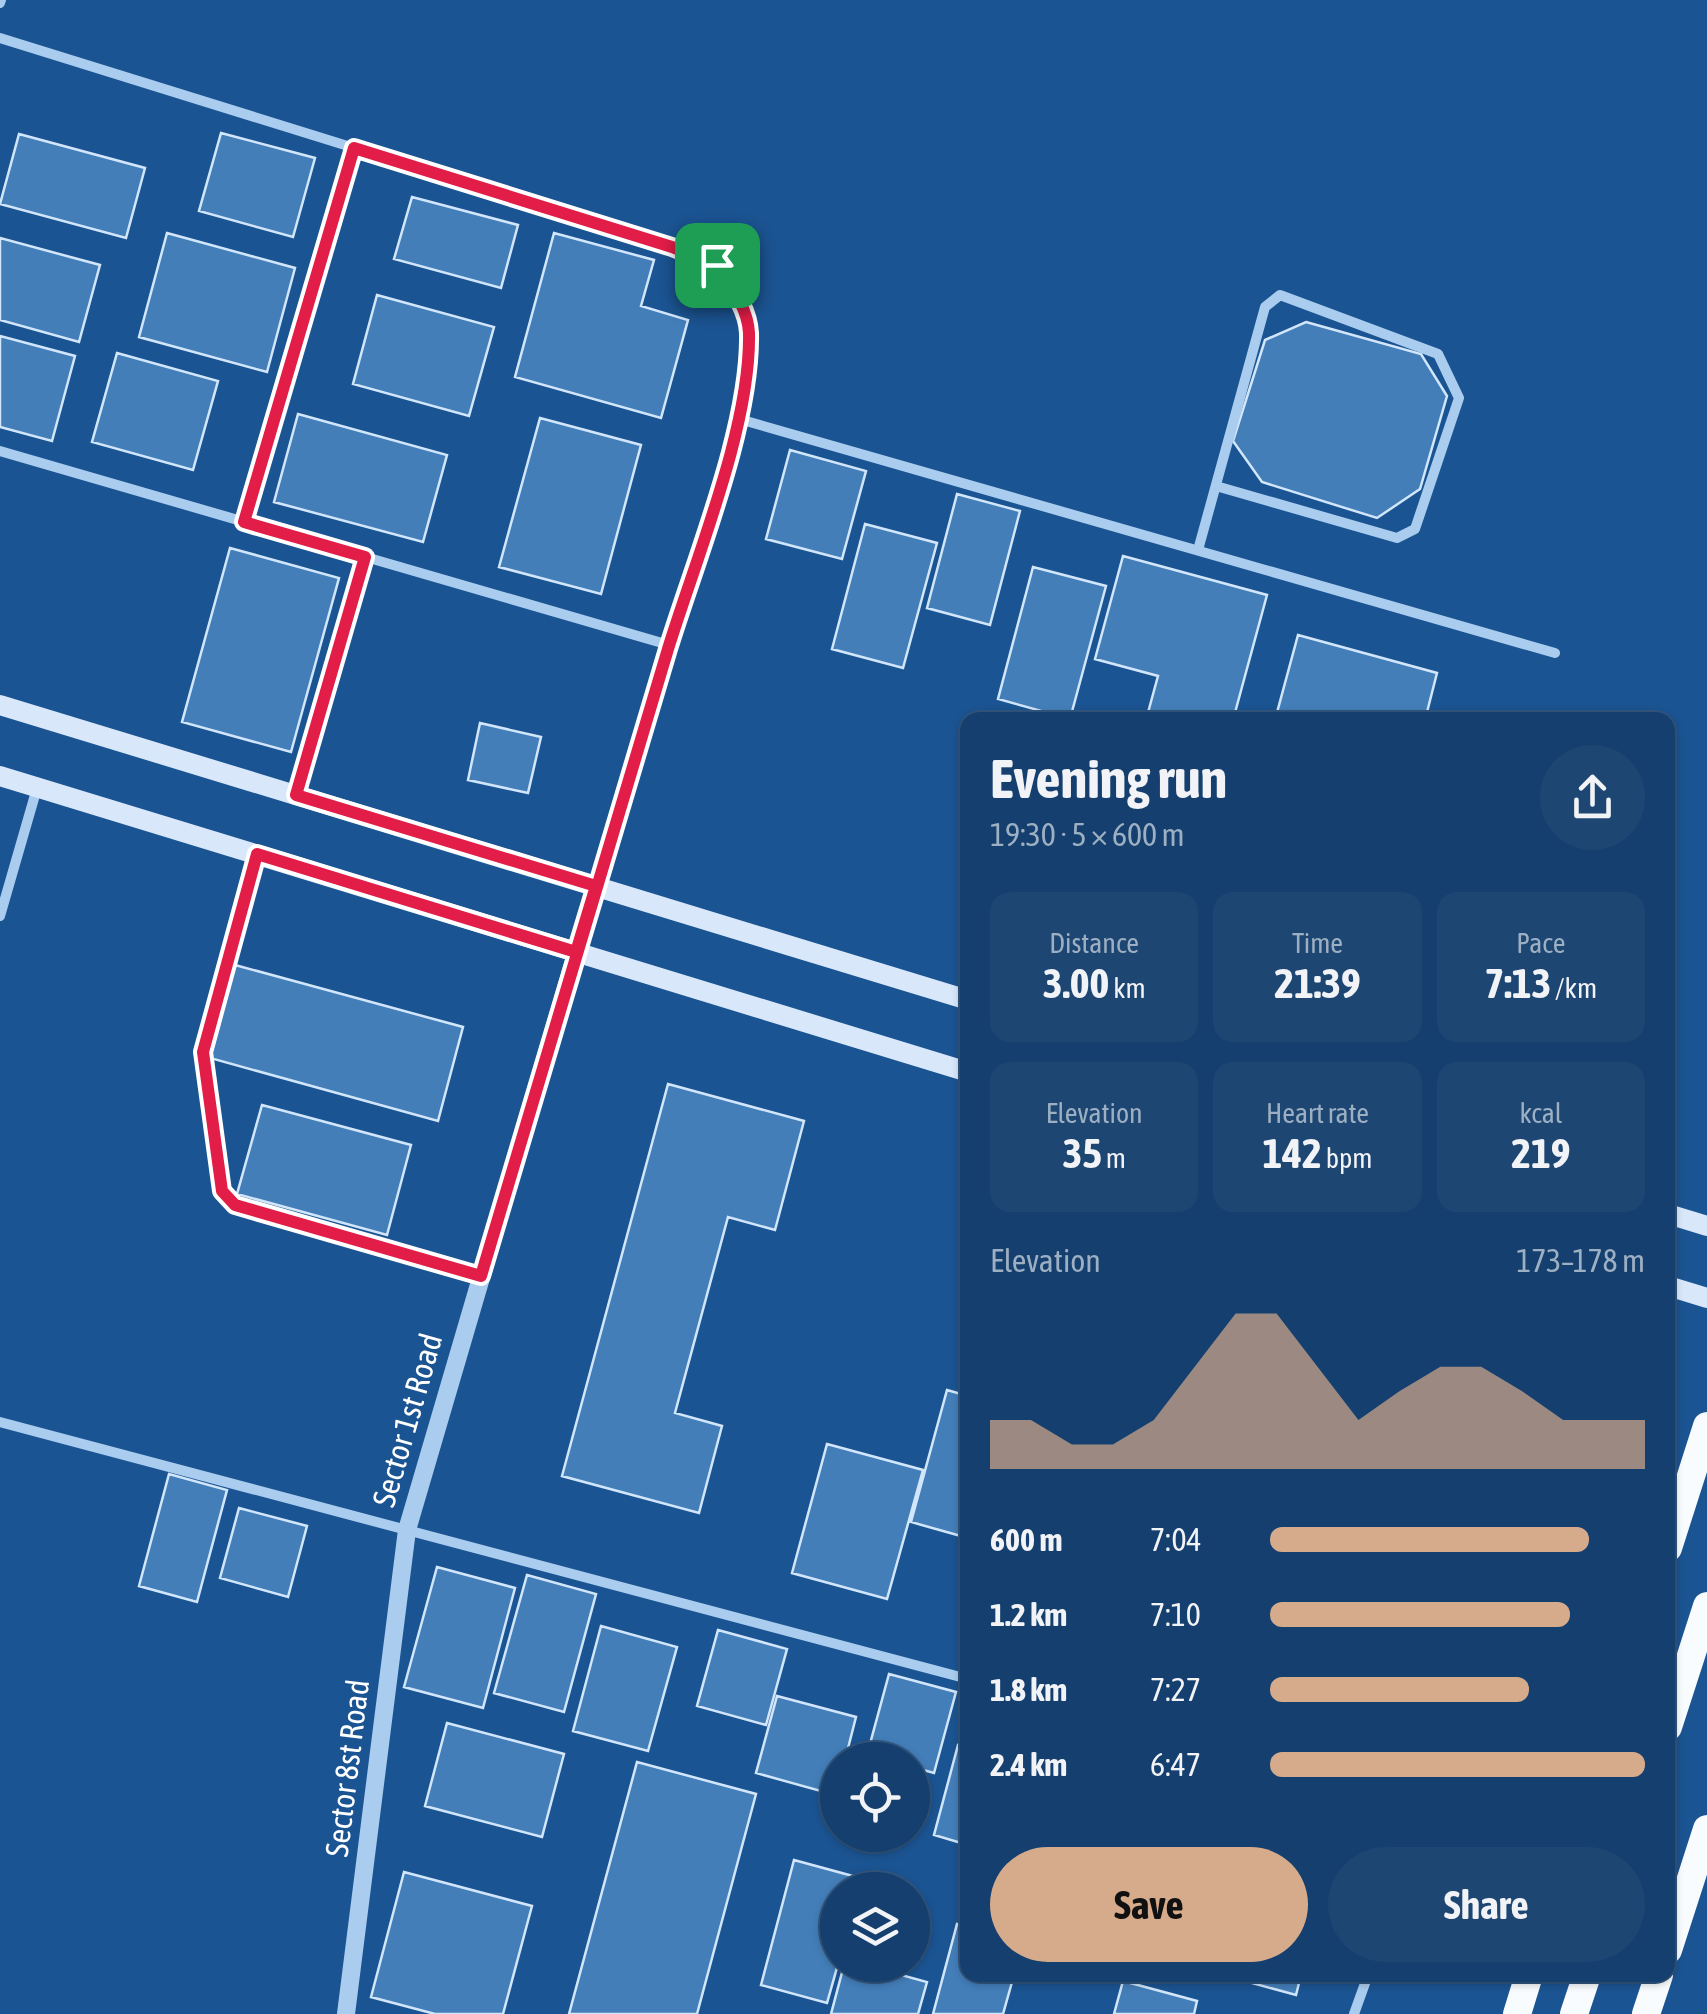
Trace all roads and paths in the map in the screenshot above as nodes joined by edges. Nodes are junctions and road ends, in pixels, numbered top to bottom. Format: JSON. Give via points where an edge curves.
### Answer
{"nodes":[{"id":1,"x":0,"y":38,"type":"edge"},
{"id":2,"x":354,"y":148,"type":"junction"},
{"id":3,"x":739,"y":419,"type":"junction"},
{"id":4,"x":0,"y":451,"type":"edge"},
{"id":5,"x":1216,"y":486,"type":"junction"},
{"id":6,"x":244,"y":522,"type":"junction"},
{"id":7,"x":1198,"y":550,"type":"junction"},
{"id":8,"x":365,"y":557,"type":"junction"},
{"id":9,"x":669,"y":645,"type":"junction"},
{"id":10,"x":1556,"y":653,"type":"dead end"},
{"id":11,"x":0,"y":704,"type":"edge"},
{"id":12,"x":0,"y":776,"type":"edge"},
{"id":13,"x":37,"y":787,"type":"junction"},
{"id":14,"x":296,"y":795,"type":"junction"},
{"id":15,"x":257,"y":854,"type":"junction"},
{"id":16,"x":596,"y":886,"type":"junction"},
{"id":17,"x":0,"y":916,"type":"edge"},
{"id":18,"x":576,"y":952,"type":"junction"},
{"id":19,"x":960,"y":998,"type":"edge"},
{"id":20,"x":960,"y":1070,"type":"edge"},
{"id":21,"x":1675,"y":1216,"type":"edge"},
{"id":22,"x":1707,"y":1226,"type":"edge"},
{"id":23,"x":481,"y":1276,"type":"junction"},
{"id":24,"x":1675,"y":1288,"type":"edge"},
{"id":25,"x":1707,"y":1298,"type":"edge"},
{"id":26,"x":0,"y":1422,"type":"edge"},
{"id":27,"x":1707,"y":1426,"type":"edge"},
{"id":28,"x":1675,"y":1526,"type":"edge"},
{"id":29,"x":406,"y":1530,"type":"junction"},
{"id":30,"x":1707,"y":1606,"type":"edge"},
{"id":31,"x":960,"y":1677,"type":"edge"},
{"id":32,"x":1675,"y":1705,"type":"edge"},
{"id":33,"x":1707,"y":1829,"type":"edge"},
{"id":34,"x":1675,"y":1928,"type":"edge"},
{"id":35,"x":1365,"y":1982,"type":"edge"},
{"id":36,"x":1527,"y":1982,"type":"edge"},
{"id":37,"x":1585,"y":1982,"type":"edge"},
{"id":38,"x":1657,"y":1982,"type":"edge"},
{"id":39,"x":346,"y":2014,"type":"edge"},
{"id":40,"x":1354,"y":2014,"type":"edge"},
{"id":41,"x":1516,"y":2014,"type":"edge"},
{"id":42,"x":1574,"y":2014,"type":"edge"},
{"id":43,"x":1646,"y":2014,"type":"edge"}],
"edges":[{"from":1,"to":2,"type":"street"},
{"from":2,"to":3,"type":"street","via":[[717,265],[738,296],[749,330]]},
{"from":2,"to":6,"type":"street"},
{"from":3,"to":7,"type":"street"},
{"from":3,"to":9,"type":"street"},
{"from":4,"to":6,"type":"street"},
{"from":5,"to":5,"type":"street","via":[[1266,307],[1280,296],[1438,354],[1459,398],[1414,528],[1398,538]]},
{"from":5,"to":7,"type":"street"},
{"from":6,"to":8,"type":"street"},
{"from":7,"to":10,"type":"street"},
{"from":8,"to":9,"type":"street"},
{"from":8,"to":14,"type":"street"},
{"from":9,"to":16,"type":"street"},
{"from":11,"to":14,"type":"main road"},
{"from":12,"to":13,"type":"main road"},
{"from":13,"to":15,"type":"main road"},
{"from":13,"to":17,"type":"street"},
{"from":14,"to":16,"type":"main road"},
{"from":15,"to":18,"type":"main road"},
{"from":15,"to":23,"type":"street","via":[[203,1052],[222,1191],[235,1205]]},
{"from":16,"to":18,"type":"street","name":"Sector 1st Road"},
{"from":16,"to":19,"type":"main road"},
{"from":18,"to":20,"type":"main road"},
{"from":18,"to":23,"type":"street","name":"Sector 1st Road"},
{"from":21,"to":22,"type":"main road"},
{"from":23,"to":29,"type":"street","name":"Sector 1st Road"},
{"from":24,"to":25,"type":"main road"},
{"from":26,"to":29,"type":"street"},
{"from":27,"to":28,"type":"highway"},
{"from":29,"to":31,"type":"street","name":"Sector 1st Road"},
{"from":29,"to":39,"type":"street","name":"Sector 8st Road"},
{"from":30,"to":32,"type":"highway"},
{"from":33,"to":34,"type":"highway"},
{"from":35,"to":40,"type":"street"},
{"from":36,"to":41,"type":"highway"},
{"from":37,"to":42,"type":"highway"},
{"from":38,"to":43,"type":"highway"}]}
